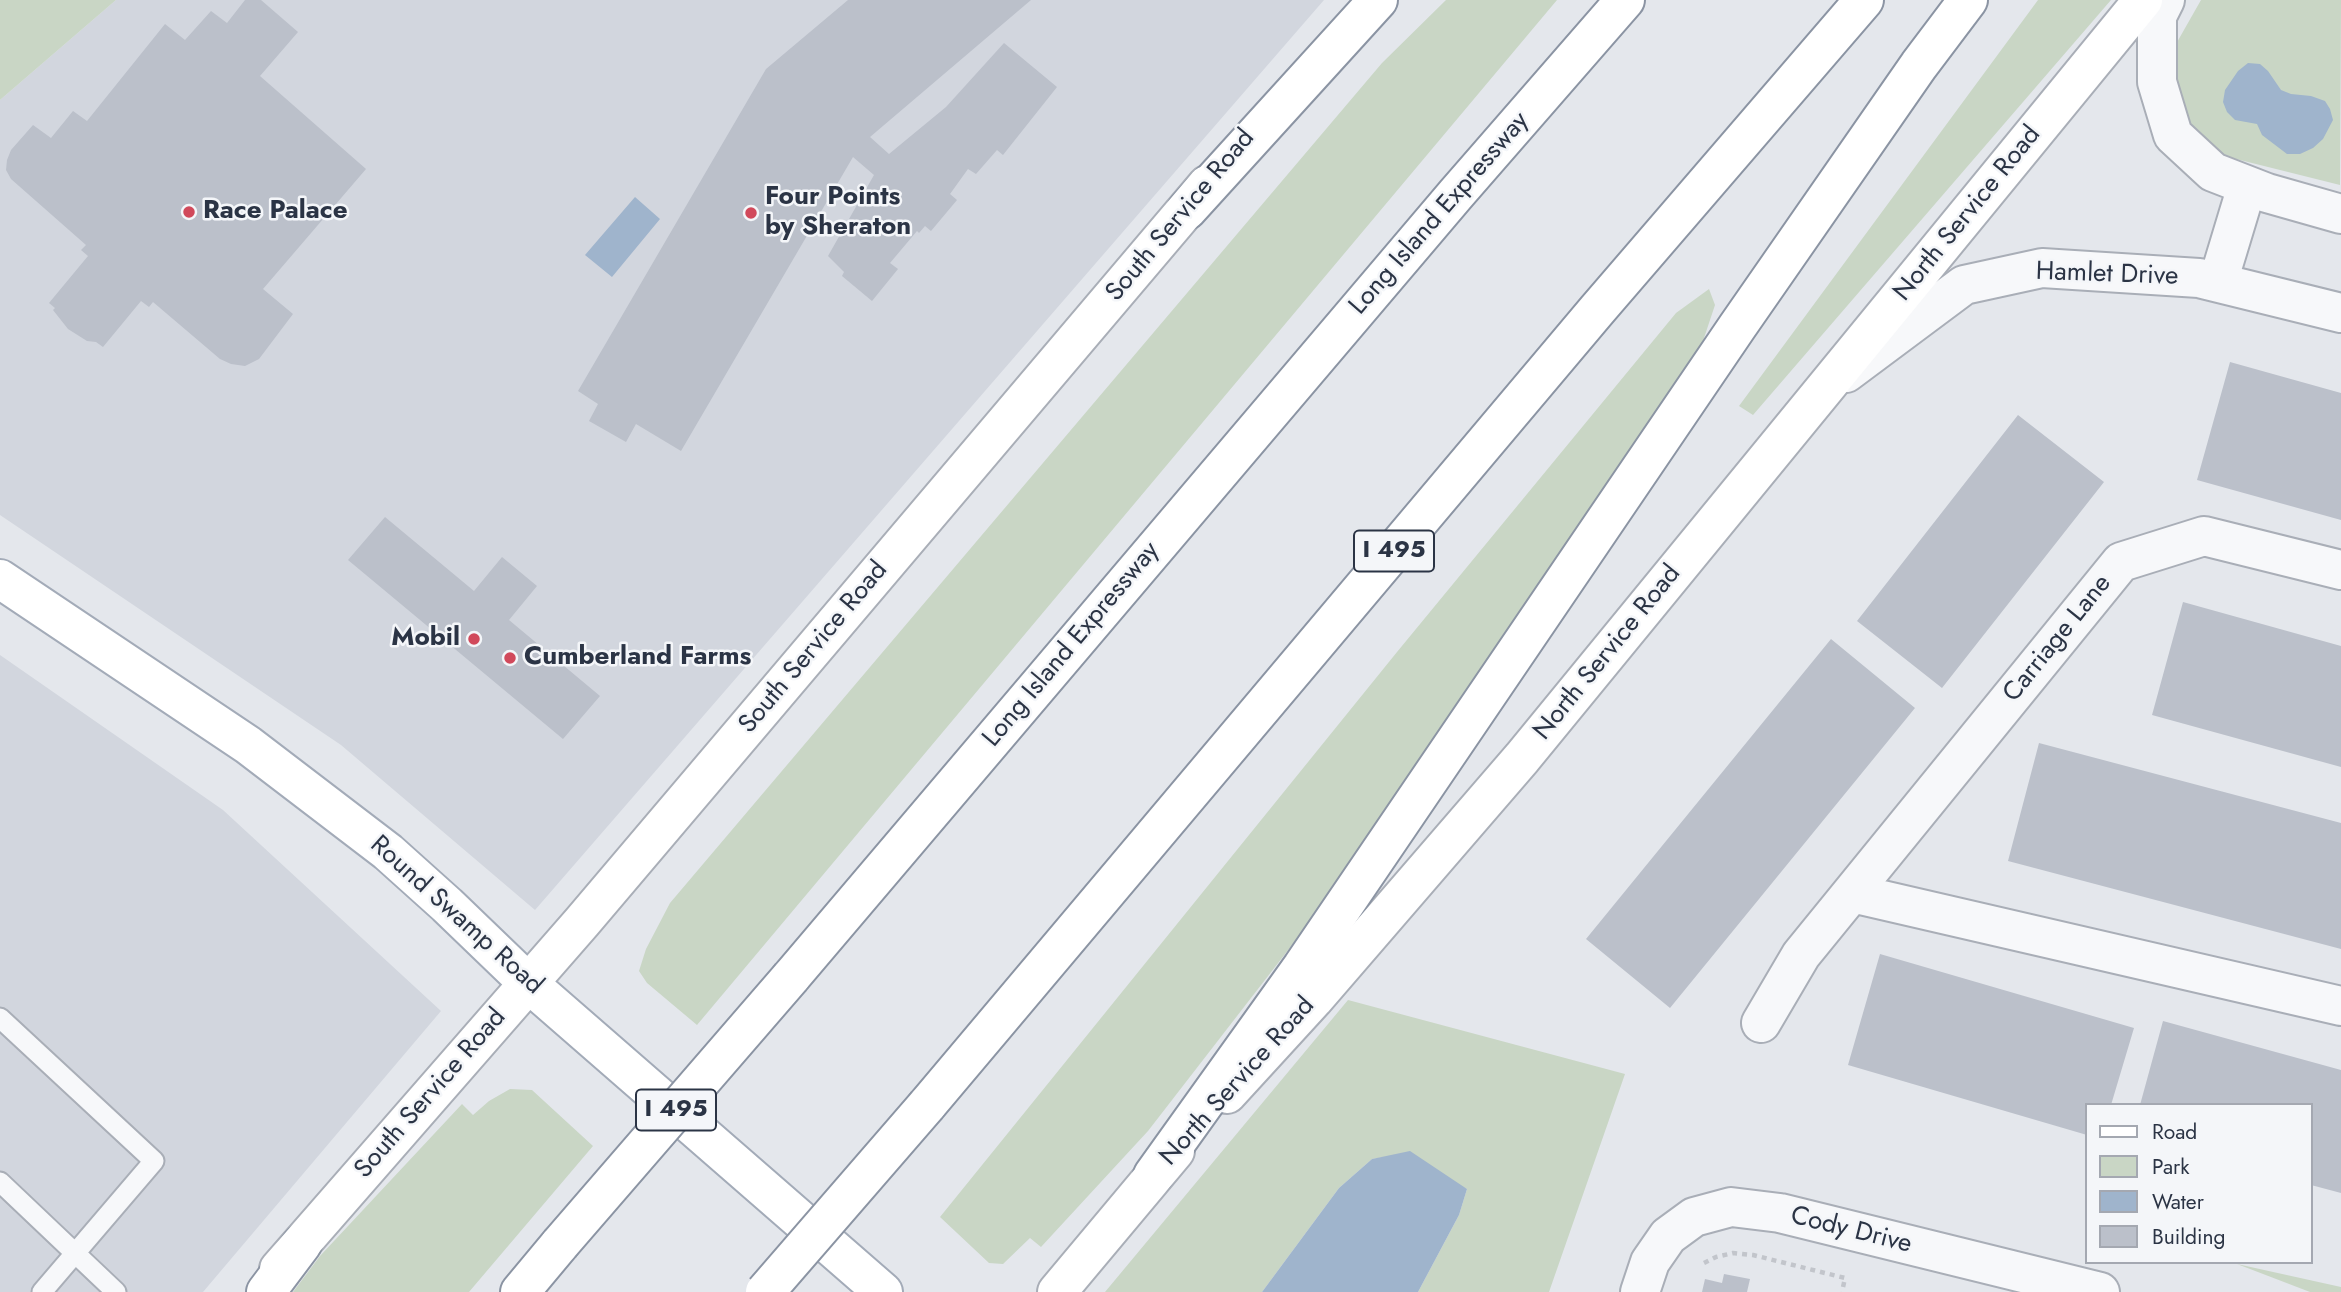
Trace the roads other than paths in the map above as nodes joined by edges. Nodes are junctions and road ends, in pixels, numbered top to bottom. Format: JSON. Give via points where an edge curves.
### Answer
{"nodes":[{"id":1,"x":1364,"y":0,"type":"edge"},
{"id":2,"x":1378,"y":0,"type":"edge"},
{"id":3,"x":1625,"y":0,"type":"edge"},
{"id":4,"x":1864,"y":0,"type":"edge"},
{"id":5,"x":1968,"y":0,"type":"edge"},
{"id":6,"x":2143,"y":0,"type":"edge"},
{"id":7,"x":2165,"y":0,"type":"edge"},
{"id":8,"x":2247,"y":186,"type":"junction"},
{"id":9,"x":1187,"y":209,"type":"junction"},
{"id":10,"x":2341,"y":214,"type":"edge"},
{"id":11,"x":2218,"y":282,"type":"junction"},
{"id":12,"x":2341,"y":313,"type":"edge"},
{"id":13,"x":1822,"y":391,"type":"junction"},
{"id":14,"x":2341,"y":570,"type":"edge"},
{"id":15,"x":0,"y":580,"type":"edge"},
{"id":16,"x":1852,"y":893,"type":"junction"},
{"id":17,"x":527,"y":982,"type":"junction"},
{"id":18,"x":2341,"y":1006,"type":"edge"},
{"id":19,"x":0,"y":1018,"type":"edge"},
{"id":20,"x":1762,"y":1023,"type":"dead end"},
{"id":21,"x":1153,"y":1175,"type":"junction"},
{"id":22,"x":0,"y":1182,"type":"edge"},
{"id":23,"x":302,"y":1244,"type":"junction"},
{"id":24,"x":75,"y":1253,"type":"junction"},
{"id":25,"x":42,"y":1292,"type":"edge"},
{"id":26,"x":116,"y":1292,"type":"edge"},
{"id":27,"x":260,"y":1292,"type":"edge"},
{"id":28,"x":266,"y":1292,"type":"edge"},
{"id":29,"x":520,"y":1292,"type":"edge"},
{"id":30,"x":765,"y":1292,"type":"edge"},
{"id":31,"x":883,"y":1292,"type":"edge"},
{"id":32,"x":1057,"y":1292,"type":"edge"},
{"id":33,"x":1640,"y":1292,"type":"edge"},
{"id":34,"x":2100,"y":1292,"type":"edge"}],
"edges":[{"from":1,"to":9,"type":"main road","name":"South Service Road"},
{"from":2,"to":9,"type":"main road"},
{"from":3,"to":29,"type":"main road","name":"Long Island Expressway","number":"I 495","bridge":true},
{"from":4,"to":30,"type":"main road","number":"I 495","bridge":true},
{"from":5,"to":21,"type":"main road","via":[[1745,315],[1302,967]]},
{"from":6,"to":13,"type":"main road","name":"North Service Road"},
{"from":7,"to":8,"type":"street","via":[[2157,16],[2157,82],[2173,135],[2213,172]]},
{"from":8,"to":10,"type":"street"},
{"from":8,"to":11,"type":"street"},
{"from":9,"to":17,"type":"main road","name":"South Service Road"},
{"from":11,"to":12,"type":"street","name":"Hamlet Drive"},
{"from":11,"to":13,"type":"street","name":"Hamlet Drive","via":[[2042,268],[1964,285]]},
{"from":13,"to":21,"type":"main road","name":"North Service Road","via":[[1522,758],[1305,1009]]},
{"from":14,"to":16,"type":"street","name":"Carriage Lane","via":[[2204,536],[2121,562]]},
{"from":15,"to":17,"type":"main road","name":"Round Swamp Road","via":[[248,745],[357,827]]},
{"from":16,"to":18,"type":"street"},
{"from":16,"to":20,"type":"street","name":"Carriage Lane","via":[[1801,955]]},
{"from":17,"to":23,"type":"main road","name":"South Service Road"},
{"from":17,"to":31,"type":"main road","name":"Round Swamp Road"},
{"from":19,"to":24,"type":"lane","via":[[154,1161]]},
{"from":21,"to":32,"type":"main road","name":"North Service Road"},
{"from":22,"to":24,"type":"lane"},
{"from":23,"to":27,"type":"main road","name":"South Service Road"},
{"from":23,"to":28,"type":"main road"},
{"from":24,"to":25,"type":"lane"},
{"from":24,"to":26,"type":"lane"},
{"from":33,"to":34,"type":"street","name":"Cody Drive","via":[[1650,1262],[1668,1236],[1694,1217],[1731,1207],[1780,1213]]}]}
